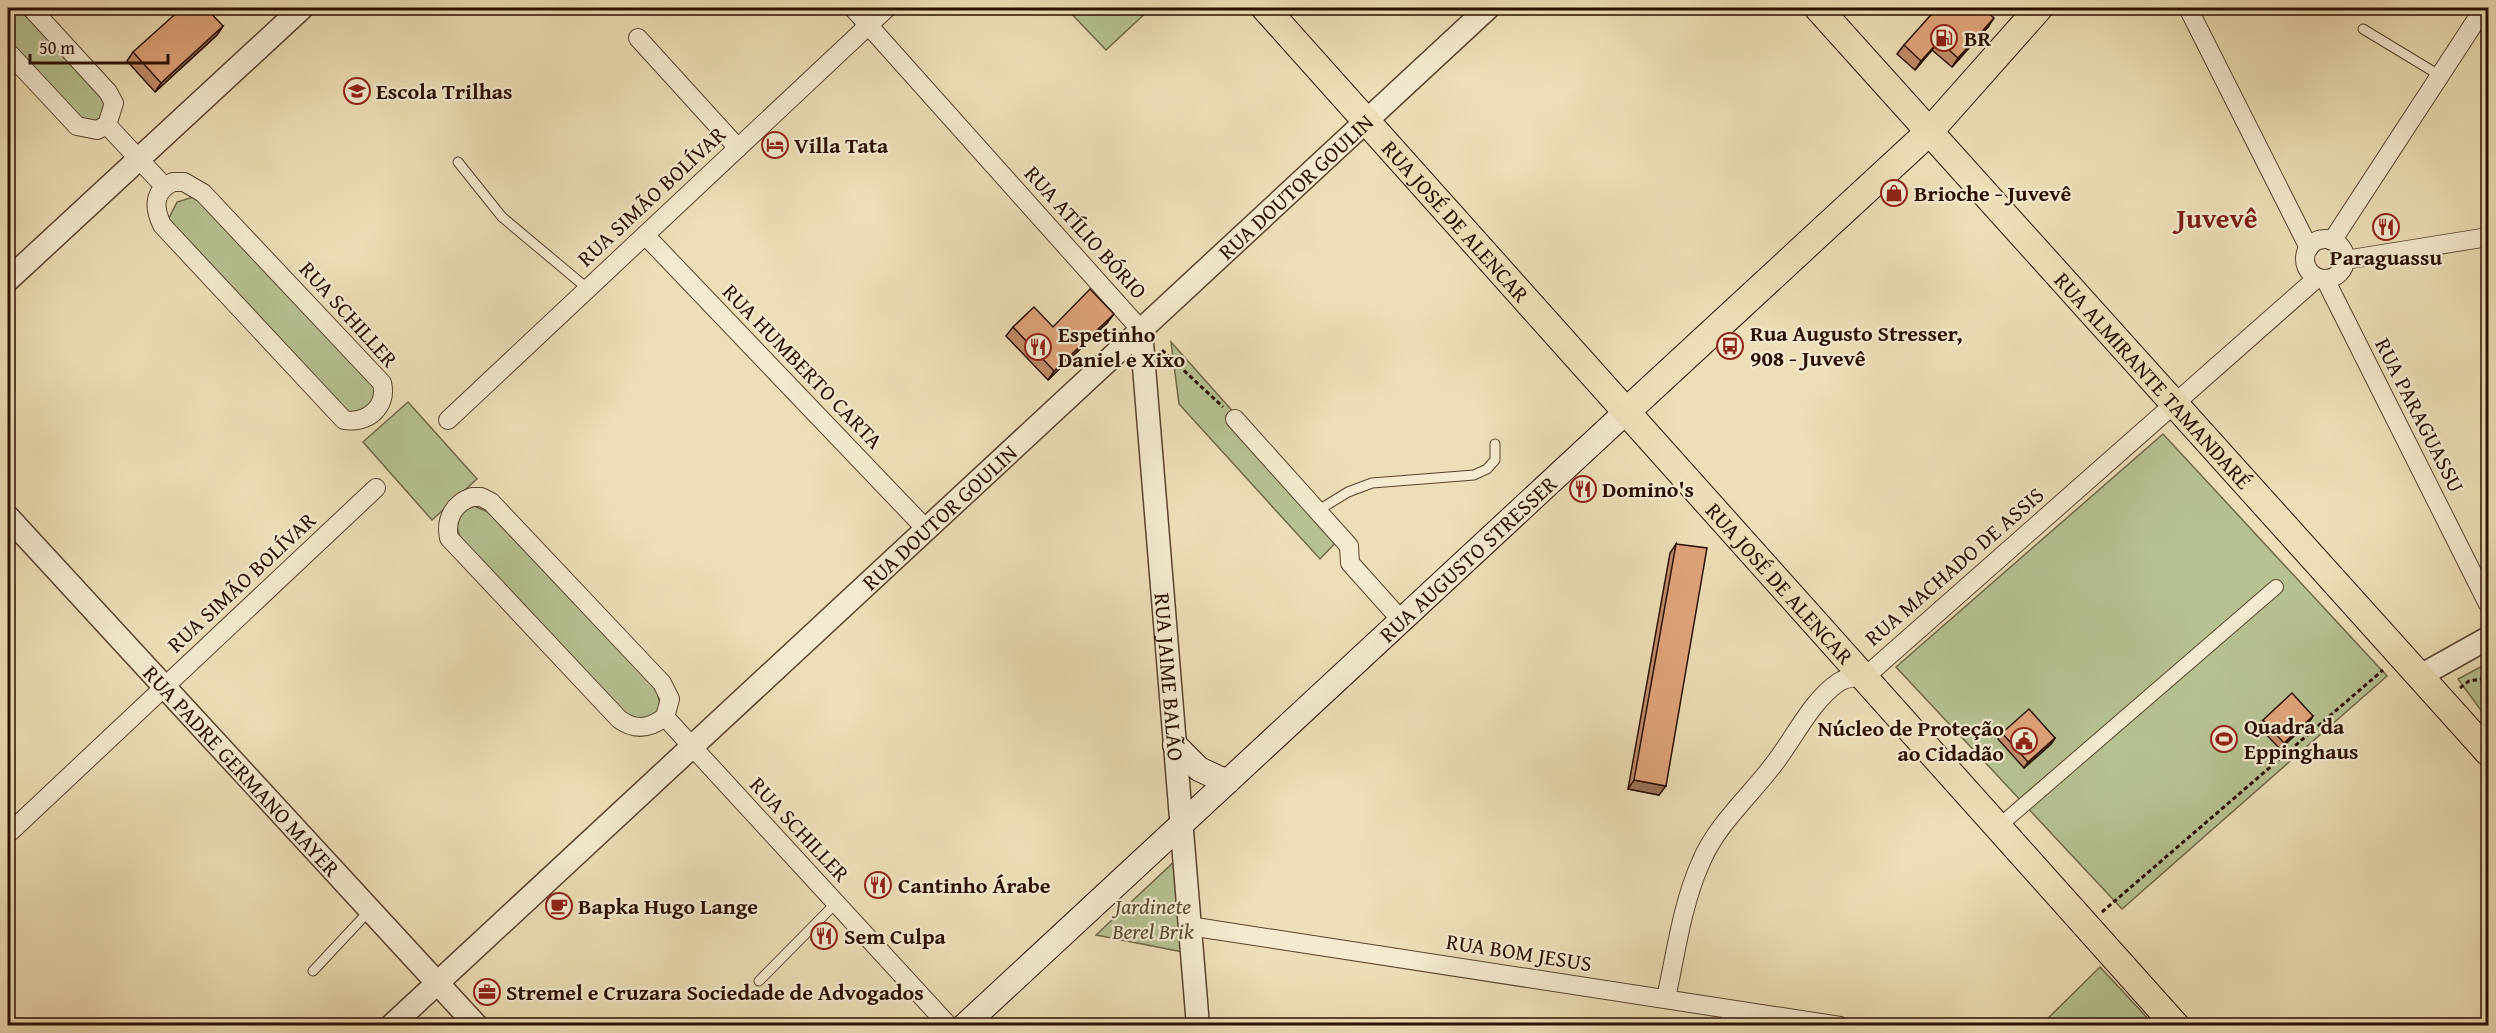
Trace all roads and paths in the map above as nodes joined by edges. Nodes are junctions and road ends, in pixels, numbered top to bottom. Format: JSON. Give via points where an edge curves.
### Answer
{"nodes":[{"id":1,"x":31,"y":8,"type":"edge"},
{"id":2,"x":302,"y":8,"type":"edge"},
{"id":3,"x":853,"y":8,"type":"edge"},
{"id":4,"x":887,"y":8,"type":"edge"},
{"id":5,"x":1265,"y":8,"type":"edge"},
{"id":6,"x":1488,"y":8,"type":"edge"},
{"id":7,"x":1818,"y":8,"type":"edge"},
{"id":8,"x":2039,"y":8,"type":"edge"},
{"id":9,"x":2188,"y":8,"type":"edge"},
{"id":10,"x":2484,"y":8,"type":"edge"},
{"id":11,"x":869,"y":25,"type":"junction"},
{"id":12,"x":2363,"y":29,"type":"dead end"},
{"id":13,"x":638,"y":38,"type":"dead end"},
{"id":14,"x":8,"y":52,"type":"edge"},
{"id":15,"x":2439,"y":75,"type":"junction"},
{"id":16,"x":1366,"y":121,"type":"junction"},
{"id":17,"x":107,"y":125,"type":"junction"},
{"id":18,"x":1929,"y":132,"type":"junction"},
{"id":19,"x":738,"y":148,"type":"junction"},
{"id":20,"x":139,"y":159,"type":"junction"},
{"id":21,"x":458,"y":162,"type":"dead end"},
{"id":22,"x":164,"y":186,"type":"junction"},
{"id":23,"x":645,"y":235,"type":"junction"},
{"id":24,"x":2488,"y":237,"type":"edge"},
{"id":25,"x":2332,"y":240,"type":"junction"},
{"id":26,"x":2309,"y":248,"type":"junction"},
{"id":27,"x":2345,"y":260,"type":"junction"},
{"id":28,"x":2321,"y":278,"type":"junction"},
{"id":29,"x":8,"y":280,"type":"edge"},
{"id":30,"x":588,"y":289,"type":"junction"},
{"id":31,"x":1141,"y":330,"type":"junction"},
{"id":32,"x":2175,"y":404,"type":"junction"},
{"id":33,"x":1627,"y":411,"type":"junction"},
{"id":34,"x":1235,"y":419,"type":"joint"},
{"id":35,"x":448,"y":420,"type":"dead end"},
{"id":36,"x":1495,"y":444,"type":"dead end"},
{"id":37,"x":376,"y":488,"type":"dead end"},
{"id":38,"x":1317,"y":511,"type":"junction"},
{"id":39,"x":8,"y":517,"type":"edge"},
{"id":40,"x":926,"y":529,"type":"junction"},
{"id":41,"x":2276,"y":587,"type":"dead end"},
{"id":42,"x":2488,"y":604,"type":"edge"},
{"id":43,"x":1401,"y":621,"type":"junction"},
{"id":44,"x":2488,"y":638,"type":"edge"},
{"id":45,"x":1866,"y":676,"type":"junction"},
{"id":46,"x":2420,"y":676,"type":"junction"},
{"id":47,"x":2488,"y":678,"type":"edge"},
{"id":48,"x":2469,"y":681,"type":"dead end"},
{"id":49,"x":164,"y":687,"type":"junction"},
{"id":50,"x":665,"y":717,"type":"junction"},
{"id":51,"x":1175,"y":745,"type":"junction"},
{"id":52,"x":692,"y":746,"type":"junction"},
{"id":53,"x":2488,"y":752,"type":"edge"},
{"id":54,"x":1227,"y":782,"type":"junction"},
{"id":55,"x":1181,"y":825,"type":"junction"},
{"id":56,"x":1998,"y":827,"type":"junction"},
{"id":57,"x":8,"y":834,"type":"edge"},
{"id":58,"x":836,"y":903,"type":"junction"},
{"id":59,"x":370,"y":910,"type":"junction"},
{"id":60,"x":1190,"y":926,"type":"junction"},
{"id":61,"x":2086,"y":926,"type":"junction"},
{"id":62,"x":313,"y":970,"type":"dead end"},
{"id":63,"x":759,"y":981,"type":"dead end"},
{"id":64,"x":437,"y":982,"type":"junction"},
{"id":65,"x":1666,"y":998,"type":"junction"},
{"id":66,"x":1727,"y":1017,"type":"edge"},
{"id":67,"x":1756,"y":1020,"type":"edge"},
{"id":68,"x":391,"y":1026,"type":"edge"},
{"id":69,"x":477,"y":1026,"type":"edge"},
{"id":70,"x":949,"y":1026,"type":"edge"},
{"id":71,"x":964,"y":1026,"type":"edge"},
{"id":72,"x":1197,"y":1026,"type":"edge"},
{"id":73,"x":1840,"y":1026,"type":"edge"},
{"id":74,"x":2176,"y":1026,"type":"edge"}],
"edges":[{"from":1,"to":17,"type":"street","via":[[108,92],[114,103]]},
{"from":2,"to":20,"type":"street"},
{"from":3,"to":11,"type":"street","name":"RUA ATÍLIO BÓRIO"},
{"from":4,"to":11,"type":"street","name":"RUA SIMÃO BOLÍVAR"},
{"from":5,"to":16,"type":"main road","name":"RUA JOSÉ DE ALENCAR"},
{"from":6,"to":16,"type":"street","name":"RUA DOUTOR GOULIN"},
{"from":7,"to":18,"type":"main road","name":"RUA ALMIRANTE TAMANDARÉ"},
{"from":8,"to":18,"type":"main road","name":"RUA AUGUSTO STRESSER"},
{"from":9,"to":26,"type":"street"},
{"from":10,"to":15,"type":"street"},
{"from":11,"to":19,"type":"street","name":"RUA SIMÃO BOLÍVAR"},
{"from":11,"to":31,"type":"street","name":"RUA ATÍLIO BÓRIO"},
{"from":12,"to":15,"type":"lane"},
{"from":13,"to":19,"type":"street"},
{"from":14,"to":17,"type":"street","via":[[76,126],[97,130]]},
{"from":15,"to":25,"type":"street"},
{"from":16,"to":31,"type":"street","name":"RUA DOUTOR GOULIN"},
{"from":16,"to":33,"type":"main road","name":"RUA JOSÉ DE ALENCAR"},
{"from":17,"to":20,"type":"street"},
{"from":18,"to":32,"type":"main road","name":"RUA ALMIRANTE TAMANDARÉ"},
{"from":18,"to":33,"type":"main road","name":"RUA AUGUSTO STRESSER"},
{"from":19,"to":23,"type":"street","name":"RUA SIMÃO BOLÍVAR"},
{"from":20,"to":22,"type":"street"},
{"from":20,"to":29,"type":"street"},
{"from":21,"to":30,"type":"lane","via":[[515,229]]},
{"from":22,"to":22,"type":"street","name":"RUA SCHILLER","via":[[156,204],[162,225],[336,412],[344,420],[355,422],[375,412],[384,392],[382,383],[367,366],[203,193],[184,182]]},
{"from":23,"to":30,"type":"street","name":"RUA SIMÃO BOLÍVAR"},
{"from":23,"to":40,"type":"street","name":"RUA HUMBERTO CARTA"},
{"from":24,"to":27,"type":"street"},
{"from":25,"to":26,"type":"street","via":[[2319,241]]},
{"from":25,"to":27,"type":"street","via":[[2342,248]]},
{"from":26,"to":28,"type":"street","via":[[2306,265]]},
{"from":27,"to":28,"type":"street","via":[[2337,276]]},
{"from":28,"to":32,"type":"street","name":"RUA MACHADO DE ASSIS"},
{"from":28,"to":42,"type":"street","name":"RUA PARAGUASSU"},
{"from":30,"to":35,"type":"street","name":"RUA SIMÃO BOLÍVAR"},
{"from":31,"to":34,"type":"path","name":"RUA ATÍLIO BÓRIO"},
{"from":31,"to":40,"type":"street","name":"RUA DOUTOR GOULIN"},
{"from":31,"to":51,"type":"street","name":"RUA JAIME BALÃO"},
{"from":32,"to":45,"type":"street","name":"RUA MACHADO DE ASSIS"},
{"from":32,"to":46,"type":"main road","name":"RUA ALMIRANTE TAMANDARÉ"},
{"from":33,"to":43,"type":"main road","name":"RUA AUGUSTO STRESSER"},
{"from":33,"to":45,"type":"main road","name":"RUA JOSÉ DE ALENCAR"},
{"from":34,"to":38,"type":"street"},
{"from":36,"to":38,"type":"lane","via":[[1495,460],[1474,475],[1372,483]]},
{"from":37,"to":49,"type":"street","name":"RUA SIMÃO BOLÍVAR"},
{"from":38,"to":43,"type":"street","via":[[1349,546],[1350,563]]},
{"from":39,"to":49,"type":"street","name":"RUA PADRE GERMANO MAYER"},
{"from":40,"to":52,"type":"street","name":"RUA DOUTOR GOULIN"},
{"from":41,"to":56,"type":"street"},
{"from":43,"to":54,"type":"main road","name":"RUA AUGUSTO STRESSER"},
{"from":44,"to":46,"type":"street"},
{"from":45,"to":56,"type":"main road","name":"RUA JOSÉ DE ALENCAR"},
{"from":45,"to":65,"type":"street","name":"RUA MACHADO DE ASSIS","via":[[1838,683],[1816,706],[1709,844],[1687,905]]},
{"from":46,"to":53,"type":"main road","name":"RUA ALMIRANTE TAMANDARÉ"},
{"from":46,"to":61,"type":"path","via":[[2382,669]]},
{"from":47,"to":48,"type":"path"},
{"from":49,"to":57,"type":"street","name":"RUA SIMÃO BOLÍVAR"},
{"from":49,"to":59,"type":"street","name":"RUA PADRE GERMANO MAYER"},
{"from":50,"to":50,"type":"street","via":[[670,699],[662,683],[491,502],[472,497],[456,507],[448,520],[449,538],[619,719],[627,725],[645,728]]},
{"from":50,"to":52,"type":"street","name":"RUA SCHILLER"},
{"from":51,"to":54,"type":"main road","via":[[1199,769]]},
{"from":51,"to":55,"type":"street","name":"RUA JAIME BALÃO"},
{"from":52,"to":58,"type":"street","name":"RUA SCHILLER"},
{"from":52,"to":64,"type":"street","name":"RUA DOUTOR GOULIN"},
{"from":54,"to":55,"type":"main road","name":"RUA AUGUSTO STRESSER"},
{"from":55,"to":60,"type":"street","name":"RUA JAIME BALÃO"},
{"from":55,"to":71,"type":"main road","name":"RUA AUGUSTO STRESSER"},
{"from":56,"to":61,"type":"main road","name":"RUA JOSÉ DE ALENCAR"},
{"from":58,"to":63,"type":"lane"},
{"from":58,"to":70,"type":"street","name":"RUA SCHILLER"},
{"from":59,"to":62,"type":"lane"},
{"from":59,"to":64,"type":"street","name":"RUA PADRE GERMANO MAYER"},
{"from":60,"to":65,"type":"street","name":"RUA BOM JESUS"},
{"from":60,"to":72,"type":"street","name":"RUA JAIME BALÃO"},
{"from":61,"to":74,"type":"main road","name":"RUA JOSÉ DE ALENCAR"},
{"from":64,"to":68,"type":"street","name":"RUA DOUTOR GOULIN"},
{"from":64,"to":69,"type":"street","name":"RUA PADRE GERMANO MAYER"},
{"from":65,"to":66,"type":"street","name":"RUA BOM JESUS"},
{"from":66,"to":67,"type":"street","name":"RUA BOM JESUS"},
{"from":67,"to":73,"type":"street","name":"RUA BOM JESUS"}]}
